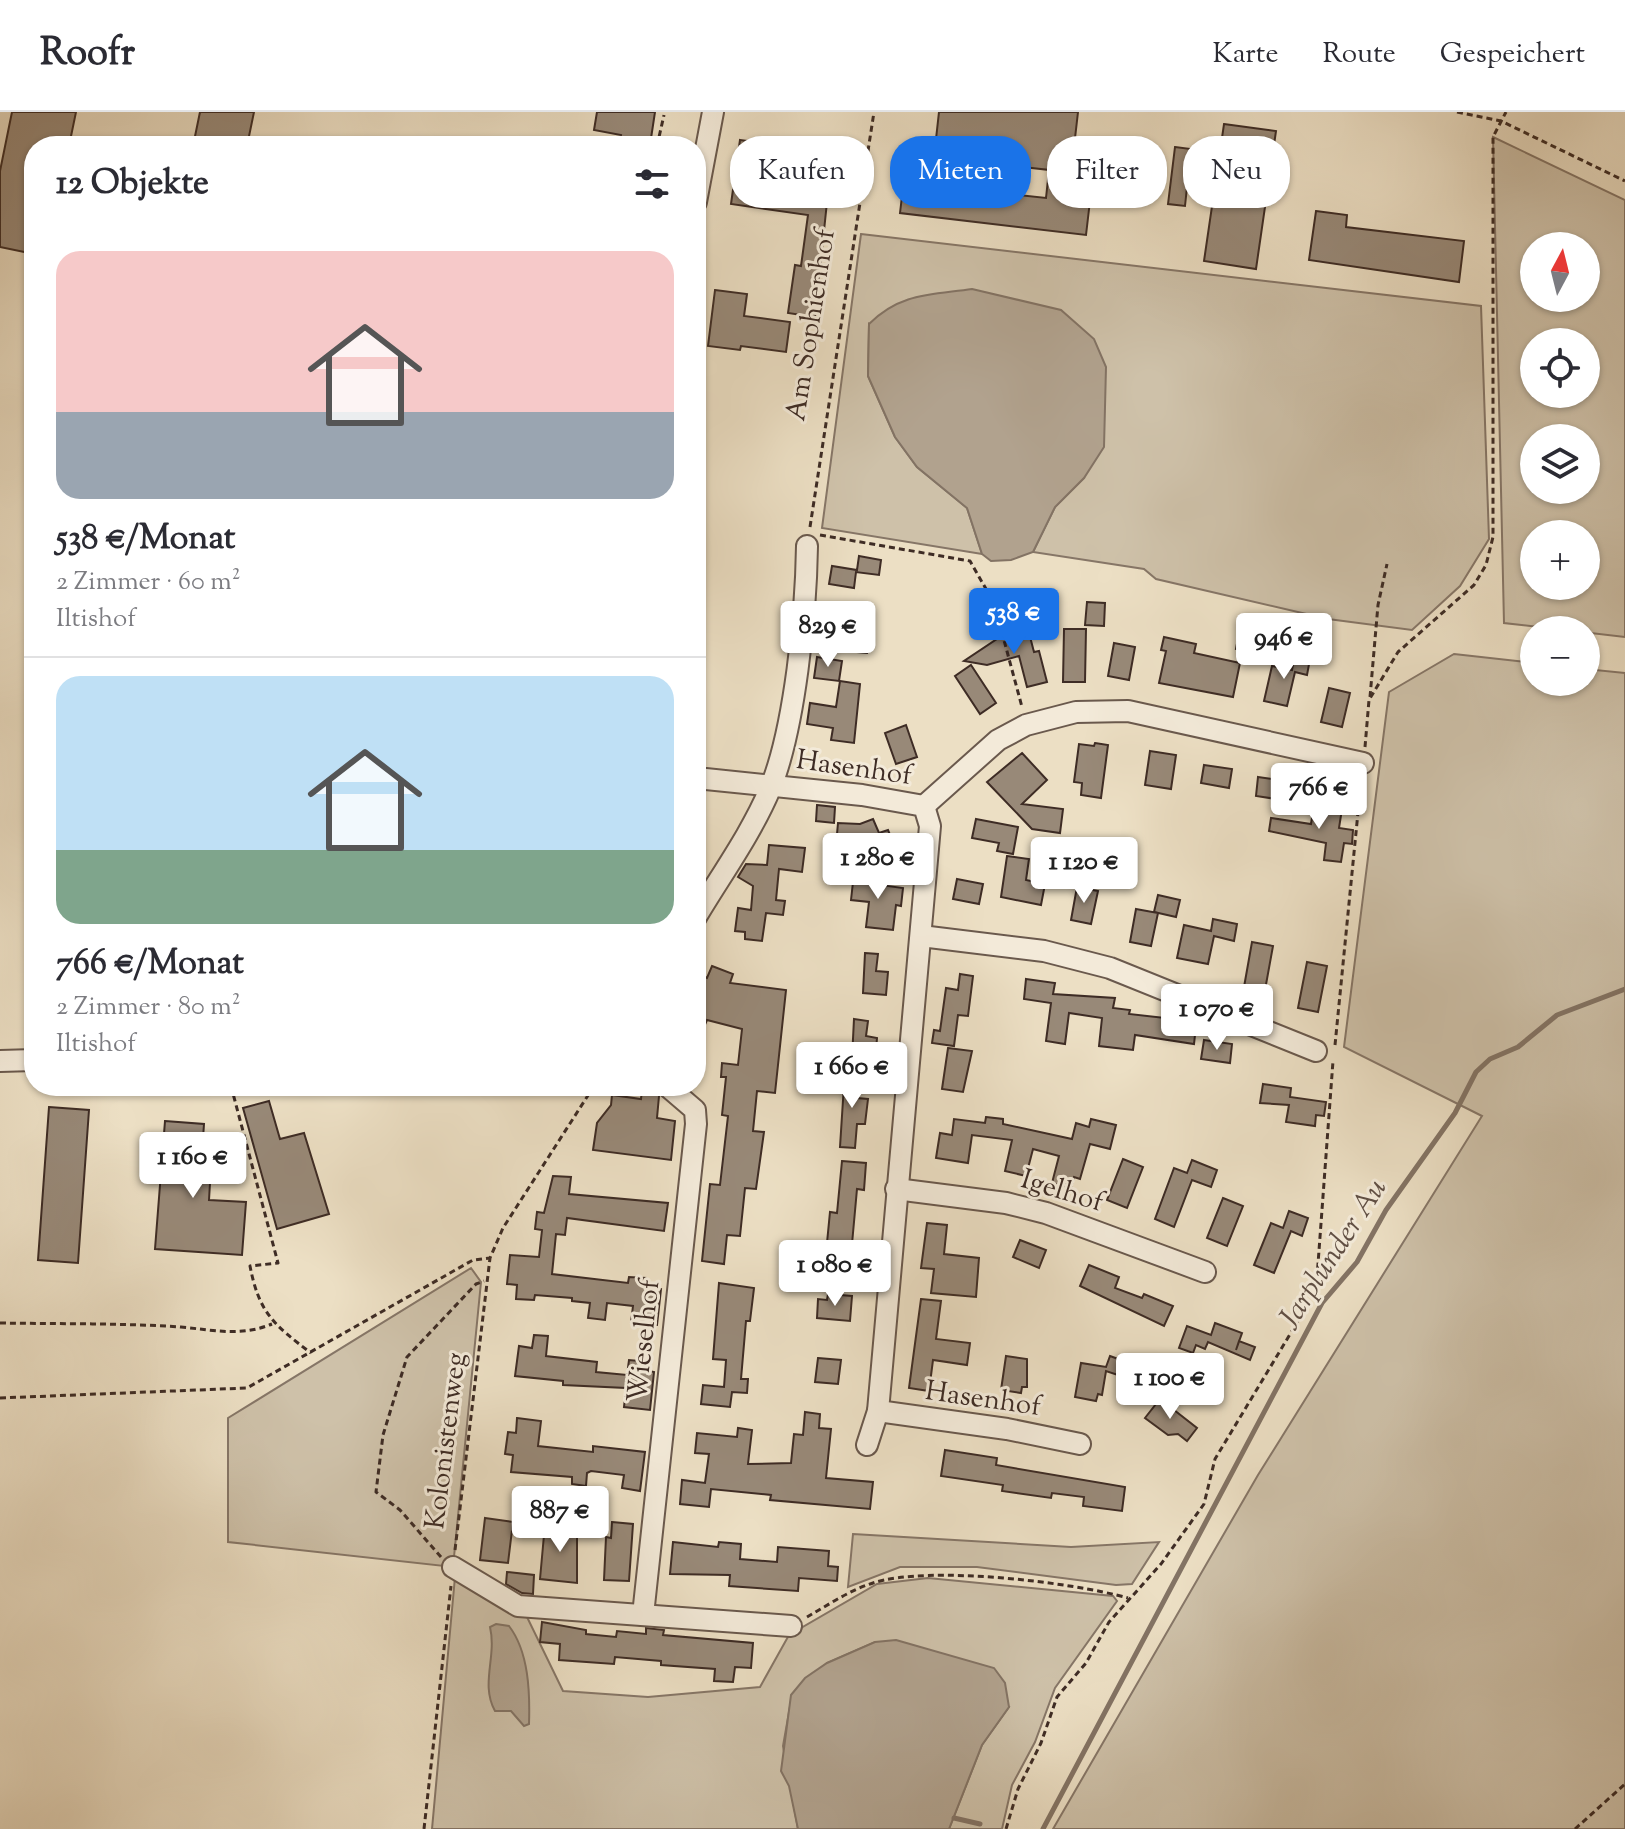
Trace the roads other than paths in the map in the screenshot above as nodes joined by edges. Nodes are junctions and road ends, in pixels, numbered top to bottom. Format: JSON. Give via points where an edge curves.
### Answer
{"nodes":[{"id":1,"x":713,"y":112,"type":"edge"},
{"id":2,"x":706,"y":149,"type":"edge"},
{"id":3,"x":808,"y":540,"type":"road end"},
{"id":4,"x":1363,"y":763,"type":"road end"},
{"id":5,"x":706,"y":779,"type":"edge"},
{"id":6,"x":771,"y":786,"type":"junction"},
{"id":7,"x":924,"y":806,"type":"junction"},
{"id":8,"x":706,"y":901,"type":"edge"},
{"id":9,"x":921,"y":936,"type":"junction"},
{"id":10,"x":1316,"y":1051,"type":"dead end"},
{"id":11,"x":24,"y":1060,"type":"edge"},
{"id":12,"x":0,"y":1061,"type":"edge"},
{"id":13,"x":679,"y":1096,"type":"edge"},
{"id":14,"x":896,"y":1189,"type":"junction"},
{"id":15,"x":1205,"y":1272,"type":"dead end"},
{"id":16,"x":878,"y":1411,"type":"junction"},
{"id":17,"x":1080,"y":1444,"type":"dead end"},
{"id":18,"x":867,"y":1445,"type":"dead end"},
{"id":19,"x":453,"y":1567,"type":"road end"},
{"id":20,"x":643,"y":1615,"type":"junction"},
{"id":21,"x":791,"y":1626,"type":"road end"}],
"edges":[{"from":1,"to":2,"type":"street"},
{"from":3,"to":6,"type":"street","via":[[806,597],[783,746]]},
{"from":4,"to":7,"type":"street","via":[[1128,711],[1076,712],[1026,725],[998,740]]},
{"from":5,"to":6,"type":"street","name":"Hasenhof"},
{"from":6,"to":7,"type":"street","name":"Hasenhof"},
{"from":6,"to":8,"type":"street"},
{"from":7,"to":9,"type":"street","name":"Hasenhof","via":[[930,826]]},
{"from":9,"to":10,"type":"street","via":[[998,944],[1110,968]]},
{"from":9,"to":14,"type":"street","name":"Hasenhof"},
{"from":11,"to":12,"type":"street"},
{"from":13,"to":20,"type":"street","name":"Wieselhof","via":[[695,1110],[696,1124]]},
{"from":14,"to":15,"type":"street","name":"Igelhof","via":[[1046,1213]]},
{"from":14,"to":16,"type":"street","name":"Hasenhof"},
{"from":16,"to":17,"type":"street","name":"Hasenhof"},
{"from":16,"to":18,"type":"street","name":"Hasenhof"},
{"from":19,"to":20,"type":"street","via":[[518,1606]]},
{"from":20,"to":21,"type":"street"}]}
